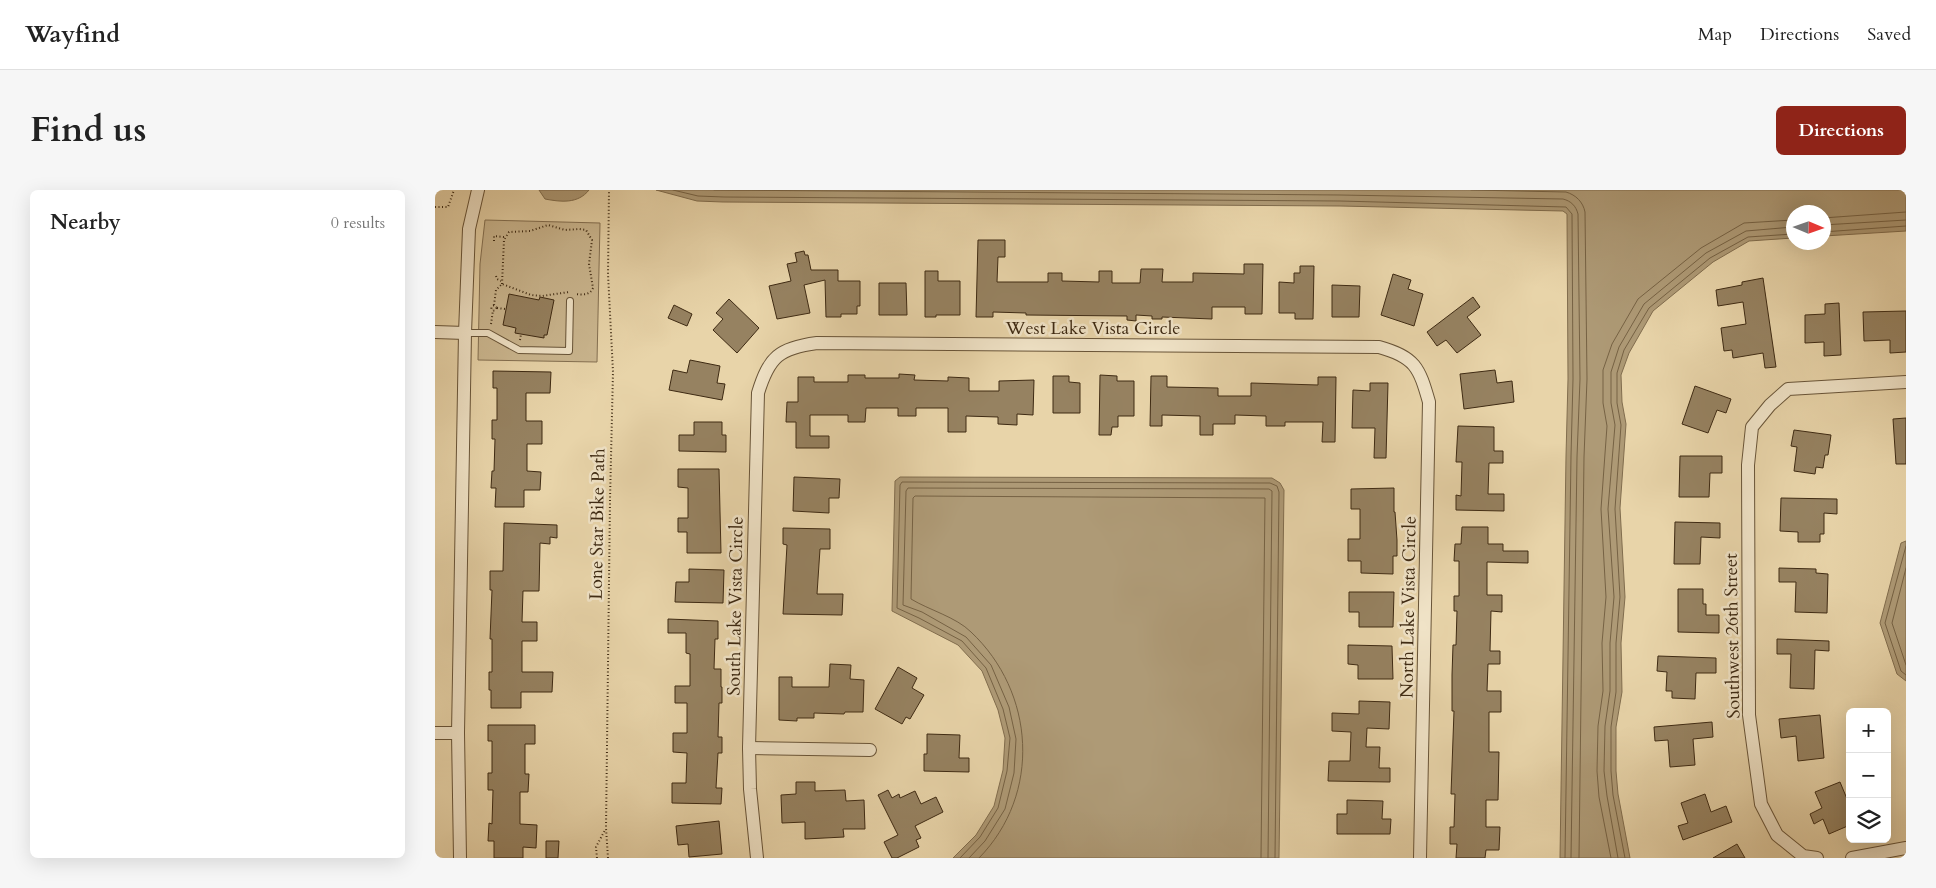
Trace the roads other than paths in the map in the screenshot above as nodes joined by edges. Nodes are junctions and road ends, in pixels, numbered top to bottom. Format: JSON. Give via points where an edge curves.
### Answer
{"nodes":[{"id":1,"x":478,"y":190,"type":"edge"},
{"id":2,"x":570,"y":300,"type":"dead end"},
{"id":3,"x":435,"y":332,"type":"edge"},
{"id":4,"x":465,"y":332,"type":"junction"},
{"id":5,"x":774,"y":358,"type":"joint"},
{"id":6,"x":1411,"y":362,"type":"joint"},
{"id":7,"x":1906,"y":382,"type":"edge"},
{"id":8,"x":435,"y":733,"type":"edge"},
{"id":9,"x":458,"y":734,"type":"junction"},
{"id":10,"x":749,"y":748,"type":"junction"},
{"id":11,"x":870,"y":750,"type":"dead end"},
{"id":12,"x":1906,"y":848,"type":"edge"},
{"id":13,"x":460,"y":858,"type":"edge"},
{"id":14,"x":757,"y":858,"type":"edge"},
{"id":15,"x":1420,"y":858,"type":"edge"},
{"id":16,"x":1817,"y":858,"type":"edge"},
{"id":17,"x":1852,"y":858,"type":"edge"}],
"edges":[{"from":1,"to":4,"type":"street","via":[[469,229]]},
{"from":2,"to":4,"type":"lane","via":[[569,352],[519,350],[488,333]]},
{"from":3,"to":4,"type":"street"},
{"from":4,"to":9,"type":"street"},
{"from":5,"to":6,"type":"street","name":"West Lake Vista Circle","via":[[794,346],[817,343],[1379,347],[1400,353]]},
{"from":5,"to":10,"type":"street","name":"South Lake Vista Circle","via":[[764,372],[758,393]]},
{"from":6,"to":15,"type":"street","name":"North Lake Vista Circle","via":[[1422,377],[1429,402]]},
{"from":7,"to":16,"type":"street","name":"Southwest 26th Street","via":[[1788,389],[1752,427],[1748,465],[1749,715],[1761,804],[1777,835],[1803,856]]},
{"from":8,"to":9,"type":"street"},
{"from":9,"to":13,"type":"street"},
{"from":10,"to":11,"type":"street"},
{"from":10,"to":14,"type":"street","name":"South Lake Vista Circle"},
{"from":12,"to":17,"type":"street"}]}
